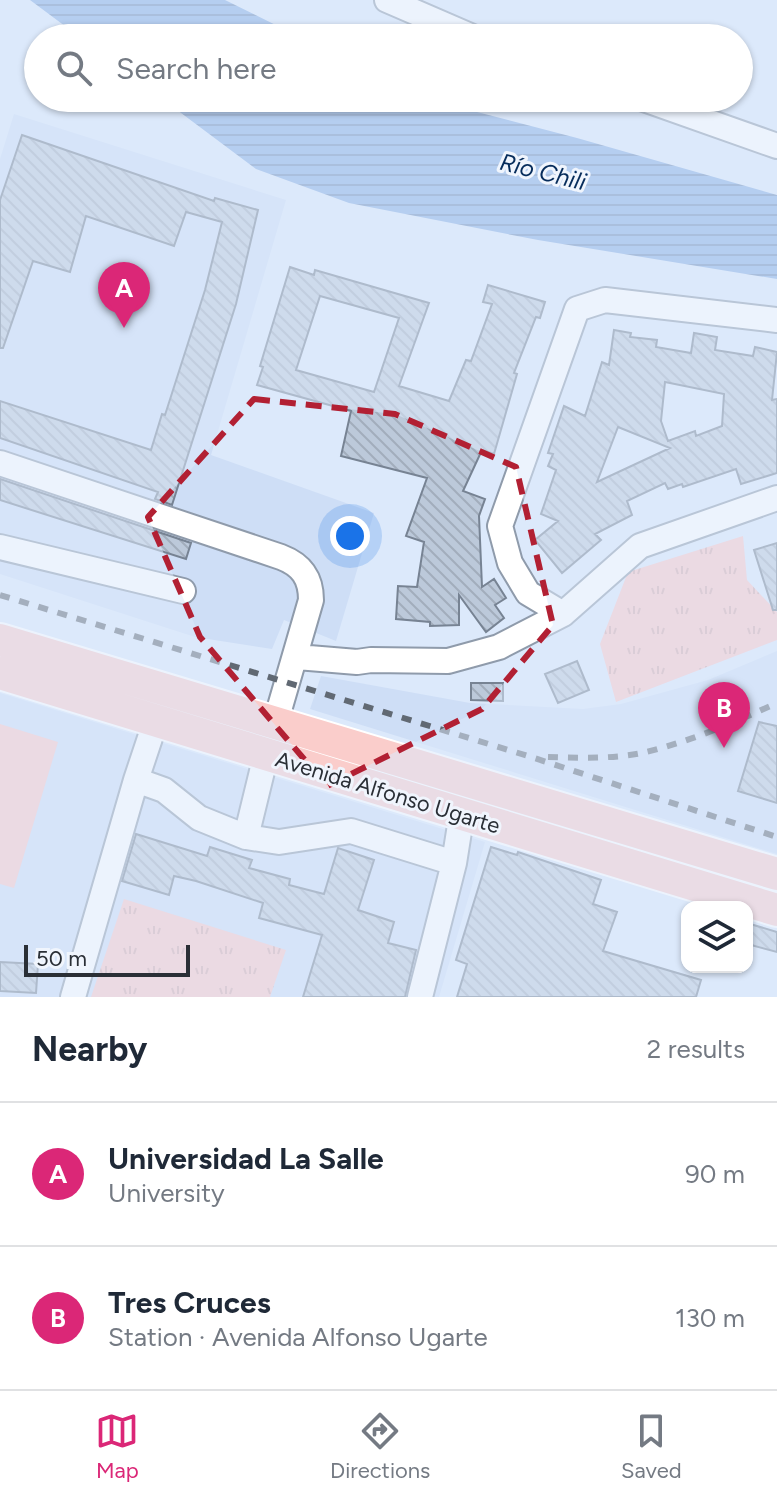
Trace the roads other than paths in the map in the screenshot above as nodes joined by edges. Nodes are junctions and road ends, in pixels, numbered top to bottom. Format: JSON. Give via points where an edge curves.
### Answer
{"nodes":[{"id":1,"x":387,"y":0,"type":"edge"},
{"id":2,"x":443,"y":24,"type":"edge"},
{"id":3,"x":681,"y":112,"type":"edge"},
{"id":4,"x":777,"y":146,"type":"edge"},
{"id":5,"x":777,"y":320,"type":"edge"},
{"id":6,"x":0,"y":463,"type":"edge"},
{"id":7,"x":777,"y":498,"type":"edge"},
{"id":8,"x":0,"y":547,"type":"edge"},
{"id":9,"x":183,"y":591,"type":"dead end"},
{"id":10,"x":563,"y":614,"type":"junction"},
{"id":11,"x":0,"y":640,"type":"edge"},
{"id":12,"x":297,"y":657,"type":"junction"},
{"id":13,"x":0,"y":673,"type":"edge"},
{"id":14,"x":166,"y":690,"type":"junction"},
{"id":15,"x":157,"y":721,"type":"junction"},
{"id":16,"x":275,"y":722,"type":"junction"},
{"id":17,"x":266,"y":755,"type":"junction"},
{"id":18,"x":136,"y":780,"type":"junction"},
{"id":19,"x":468,"y":781,"type":"junction"},
{"id":20,"x":461,"y":813,"type":"junction"},
{"id":21,"x":246,"y":837,"type":"junction"},
{"id":22,"x":454,"y":863,"type":"junction"},
{"id":23,"x":777,"y":874,"type":"edge"},
{"id":24,"x":777,"y":910,"type":"edge"},
{"id":25,"x":73,"y":997,"type":"edge"},
{"id":26,"x":420,"y":997,"type":"edge"}],
"edges":[{"from":1,"to":2,"type":"street"},
{"from":3,"to":4,"type":"street"},
{"from":5,"to":10,"type":"street","via":[[605,300],[577,309],[500,526],[510,563],[528,593]]},
{"from":6,"to":12,"type":"street","via":[[293,561],[311,587]]},
{"from":7,"to":10,"type":"street","via":[[640,546]]},
{"from":8,"to":9,"type":"street"},
{"from":10,"to":12,"type":"street","via":[[499,647],[448,661]]},
{"from":11,"to":14,"type":"main road","name":"Avenida Alfonso Ugarte"},
{"from":12,"to":16,"type":"street"},
{"from":13,"to":15,"type":"main road","name":"Avenida Alfonso Ugarte"},
{"from":14,"to":15,"type":"street"},
{"from":14,"to":16,"type":"main road","name":"Avenida Alfonso Ugarte"},
{"from":15,"to":17,"type":"main road","name":"Avenida Alfonso Ugarte"},
{"from":15,"to":18,"type":"street"},
{"from":16,"to":17,"type":"street"},
{"from":16,"to":19,"type":"main road","name":"Avenida Alfonso Ugarte"},
{"from":17,"to":20,"type":"main road","name":"Avenida Alfonso Ugarte"},
{"from":17,"to":21,"type":"street"},
{"from":18,"to":21,"type":"street","via":[[164,790],[199,818]]},
{"from":18,"to":25,"type":"street"},
{"from":19,"to":20,"type":"street"},
{"from":19,"to":23,"type":"main road","name":"Avenida Alfonso Ugarte"},
{"from":20,"to":22,"type":"street"},
{"from":20,"to":24,"type":"main road","name":"Avenida Alfonso Ugarte"},
{"from":21,"to":22,"type":"street","via":[[279,842],[351,831]]},
{"from":22,"to":26,"type":"street"}]}
